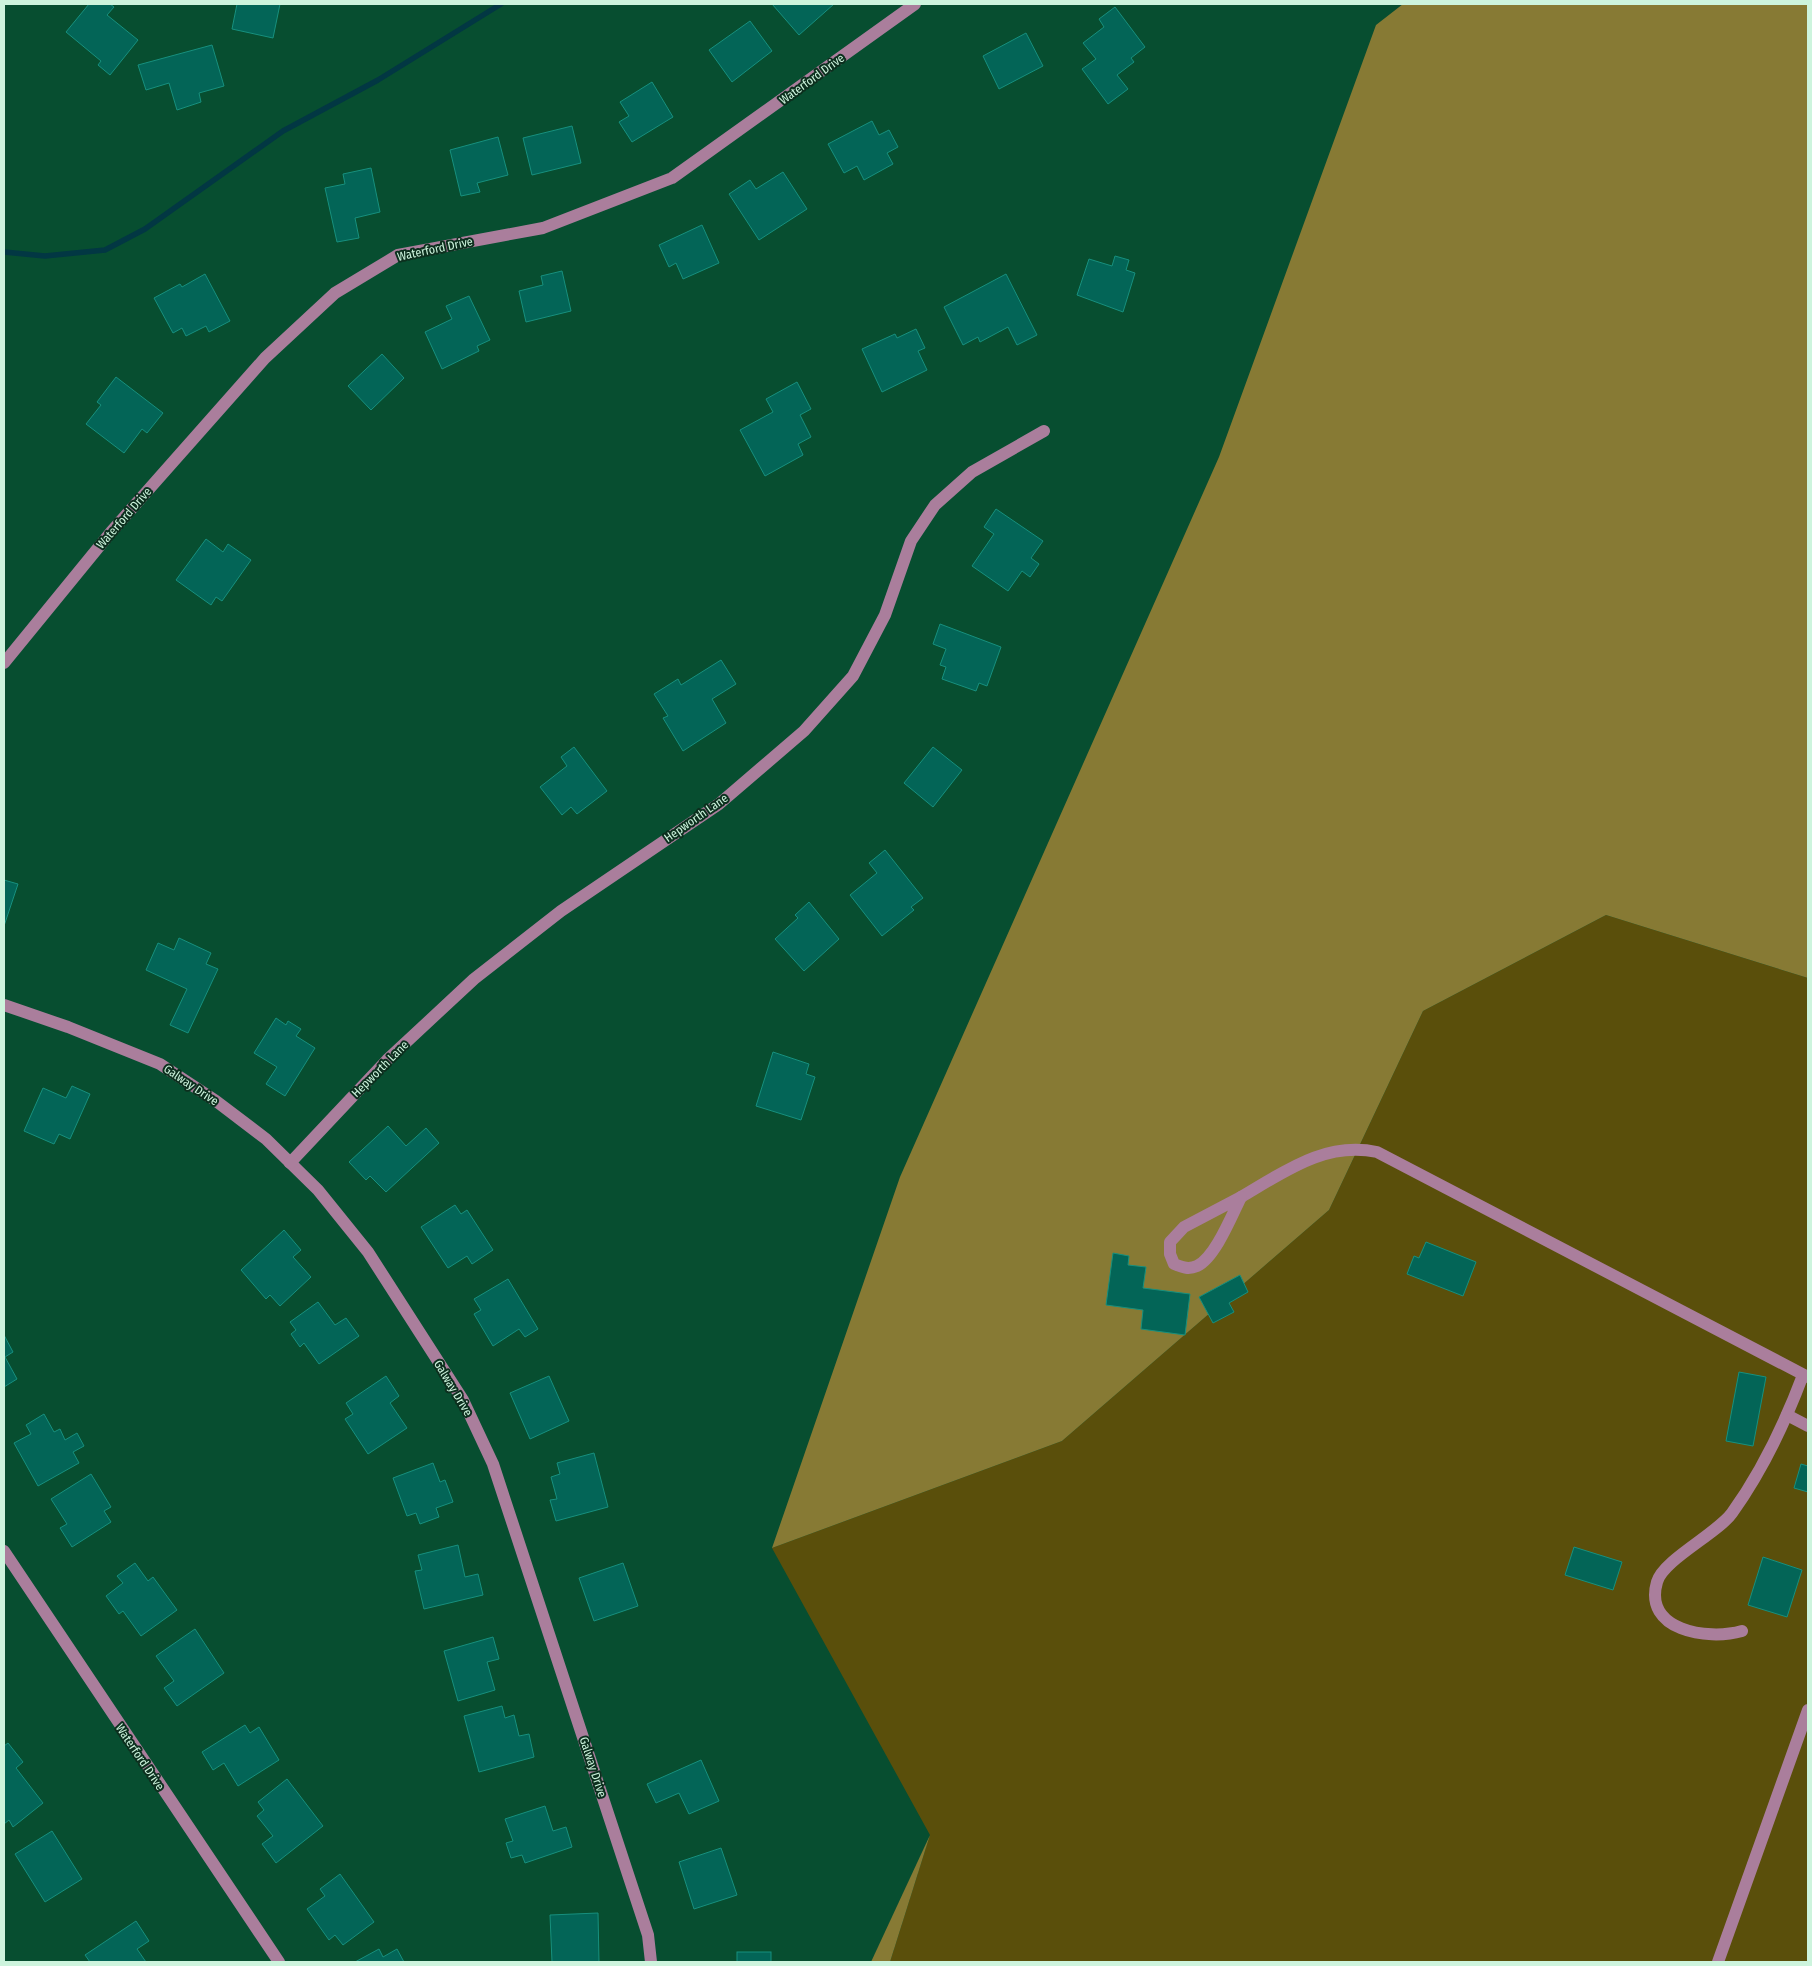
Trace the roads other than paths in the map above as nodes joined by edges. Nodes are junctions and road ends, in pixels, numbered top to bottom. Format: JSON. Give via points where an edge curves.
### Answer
{"nodes":[{"id":1,"x":915,"y":4,"type":"edge"},
{"id":2,"x":1044,"y":431,"type":"dead end"},
{"id":3,"x":4,"y":663,"type":"edge"},
{"id":4,"x":4,"y":1005,"type":"edge"},
{"id":5,"x":290,"y":1163,"type":"junction"},
{"id":6,"x":1241,"y":1197,"type":"junction"},
{"id":7,"x":1806,"y":1376,"type":"edge"},
{"id":8,"x":1787,"y":1415,"type":"junction"},
{"id":9,"x":1808,"y":1426,"type":"edge"},
{"id":10,"x":4,"y":1551,"type":"edge"},
{"id":11,"x":1742,"y":1631,"type":"dead end"},
{"id":12,"x":1808,"y":1710,"type":"edge"},
{"id":13,"x":279,"y":1962,"type":"edge"},
{"id":14,"x":651,"y":1962,"type":"edge"},
{"id":15,"x":1718,"y":1962,"type":"edge"}],
"edges":[{"from":1,"to":3,"type":"street","name":"Waterford Drive","via":[[672,178],[543,228],[398,255],[335,293],[265,358],[111,532]]},
{"from":2,"to":5,"type":"street","name":"Hepworth Lane","via":[[972,472],[935,506],[911,541],[885,614],[853,676],[804,731],[719,804],[561,911],[474,979],[387,1060]]},
{"from":4,"to":5,"type":"street","name":"Galway Drive","via":[[160,1064],[266,1139]]},
{"from":5,"to":14,"type":"street","name":"Galway Drive","via":[[318,1190],[368,1252],[463,1400],[493,1464],[648,1935]]},
{"from":6,"to":6,"type":"street","via":[[1217,1243],[1198,1266],[1186,1268],[1174,1264],[1170,1242],[1184,1227]]},
{"from":6,"to":7,"type":"street","via":[[1288,1169],[1334,1151],[1348,1148],[1377,1152]]},
{"from":7,"to":8,"type":"street"},
{"from":8,"to":9,"type":"street"},
{"from":8,"to":11,"type":"street","via":[[1731,1515],[1674,1561],[1657,1580],[1654,1603],[1663,1618],[1705,1635]]},
{"from":10,"to":13,"type":"street","name":"Waterford Drive"},
{"from":12,"to":15,"type":"street"}]}
